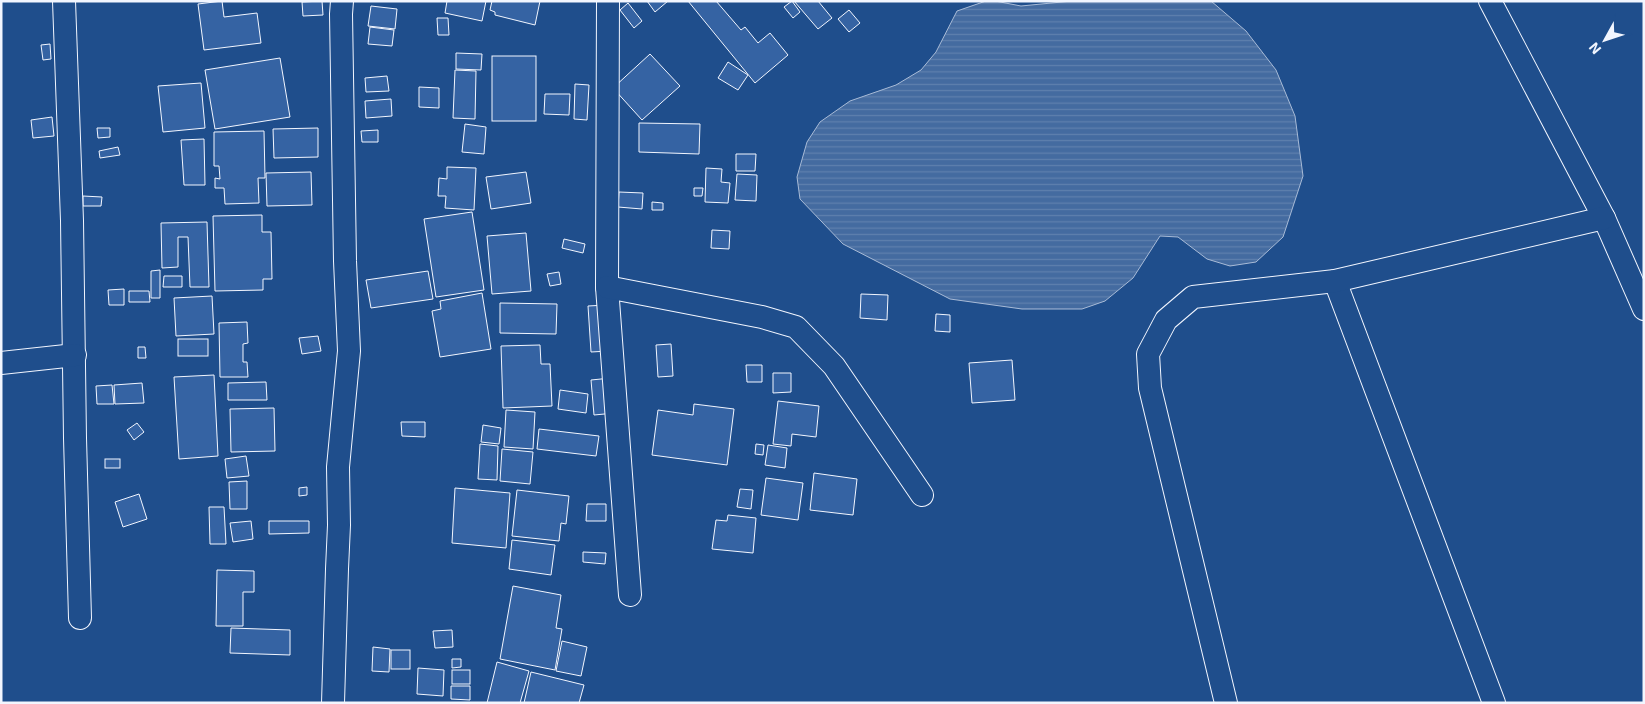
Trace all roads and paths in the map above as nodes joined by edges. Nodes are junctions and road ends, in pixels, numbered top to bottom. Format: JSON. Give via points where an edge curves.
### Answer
{"nodes":[{"id":1,"x":64,"y":1,"type":"edge"},
{"id":2,"x":342,"y":1,"type":"edge"},
{"id":3,"x":608,"y":1,"type":"edge"},
{"id":4,"x":1490,"y":1,"type":"edge"},
{"id":5,"x":1604,"y":218,"type":"junction"},
{"id":6,"x":1335,"y":282,"type":"junction"},
{"id":7,"x":607,"y":287,"type":"junction"},
{"id":8,"x":1644,"y":309,"type":"edge"},
{"id":9,"x":75,"y":355,"type":"junction"},
{"id":10,"x":1,"y":363,"type":"edge"},
{"id":11,"x":922,"y":495,"type":"dead end"},
{"id":12,"x":630,"y":595,"type":"dead end"},
{"id":13,"x":80,"y":618,"type":"dead end"},
{"id":14,"x":336,"y":702,"type":"edge"},
{"id":15,"x":1226,"y":703,"type":"edge"},
{"id":16,"x":1494,"y":703,"type":"edge"}],
"edges":[{"from":1,"to":9,"type":"street"},
{"from":2,"to":14,"type":"street","via":[[349,351],[338,467]]},
{"from":3,"to":7,"type":"street"},
{"from":4,"to":5,"type":"street"},
{"from":5,"to":6,"type":"street"},
{"from":5,"to":8,"type":"street"},
{"from":6,"to":15,"type":"street","via":[[1193,297],[1166,320],[1148,354],[1150,388]]},
{"from":6,"to":16,"type":"street"},
{"from":7,"to":11,"type":"street","via":[[762,317],[796,327],[834,366]]},
{"from":7,"to":12,"type":"street"},
{"from":9,"to":10,"type":"street"},
{"from":9,"to":13,"type":"street"}]}
